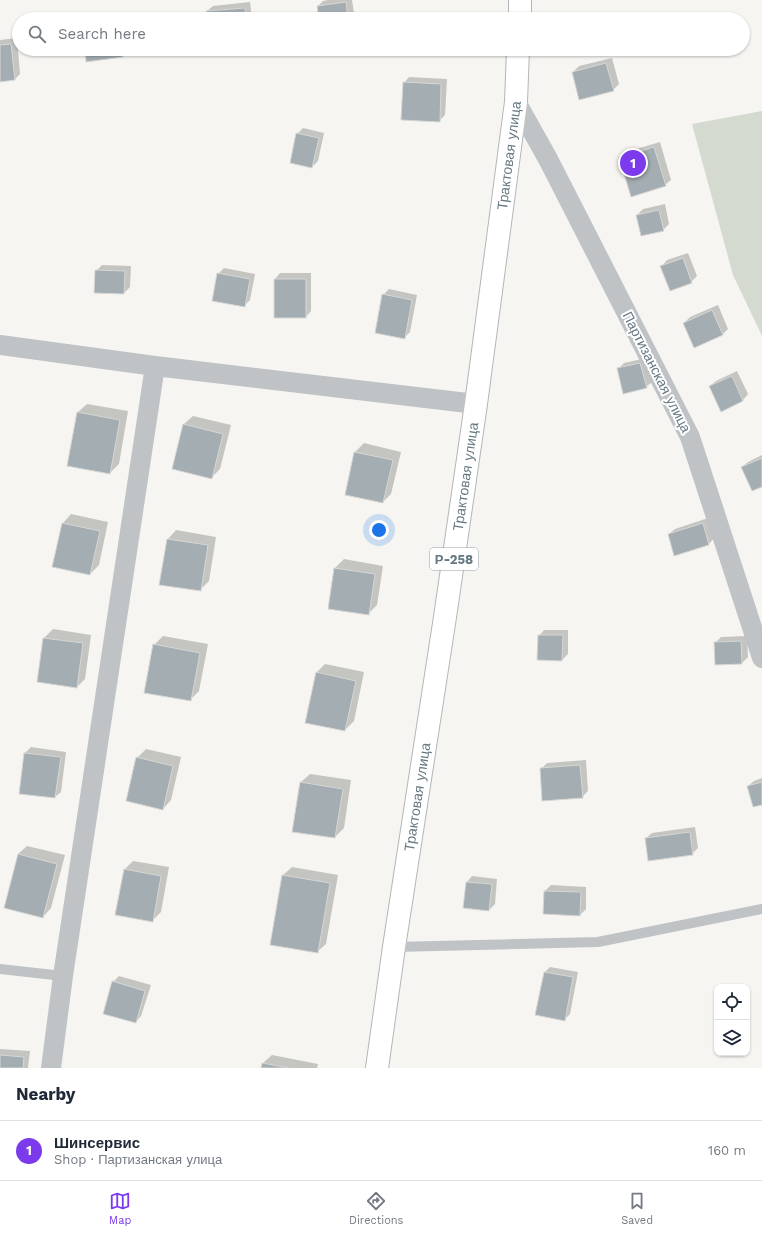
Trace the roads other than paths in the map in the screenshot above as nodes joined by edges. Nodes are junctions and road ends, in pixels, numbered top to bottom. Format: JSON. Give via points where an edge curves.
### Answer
{"nodes":[{"id":1,"x":520,"y":0,"type":"edge"},
{"id":2,"x":520,"y":12,"type":"edge"},
{"id":3,"x":518,"y":56,"type":"edge"},
{"id":4,"x":516,"y":102,"type":"junction"},
{"id":5,"x":0,"y":345,"type":"edge"},
{"id":6,"x":155,"y":366,"type":"junction"},
{"id":7,"x":476,"y":404,"type":"junction"},
{"id":8,"x":762,"y":658,"type":"edge"},
{"id":9,"x":762,"y":909,"type":"edge"},
{"id":10,"x":394,"y":946,"type":"junction"},
{"id":11,"x":0,"y":969,"type":"edge"},
{"id":12,"x":64,"y":976,"type":"junction"},
{"id":13,"x":51,"y":1068,"type":"edge"},
{"id":14,"x":377,"y":1068,"type":"edge"}],
"edges":[{"from":1,"to":2,"type":"highway"},
{"from":3,"to":4,"type":"highway","name":"Трактовая улица","number":"Р-258"},
{"from":4,"to":7,"type":"highway","name":"Трактовая улица","number":"Р-258"},
{"from":4,"to":8,"type":"street","name":"Партизанская улица","via":[[548,158],[690,437]]},
{"from":5,"to":6,"type":"street"},
{"from":6,"to":7,"type":"street"},
{"from":6,"to":12,"type":"street"},
{"from":7,"to":10,"type":"highway","name":"Трактовая улица","number":"Р-258"},
{"from":9,"to":10,"type":"lane","via":[[598,942]]},
{"from":10,"to":14,"type":"highway","name":"Трактовая улица","number":"Р-258"},
{"from":11,"to":12,"type":"lane"},
{"from":12,"to":13,"type":"street"}]}
